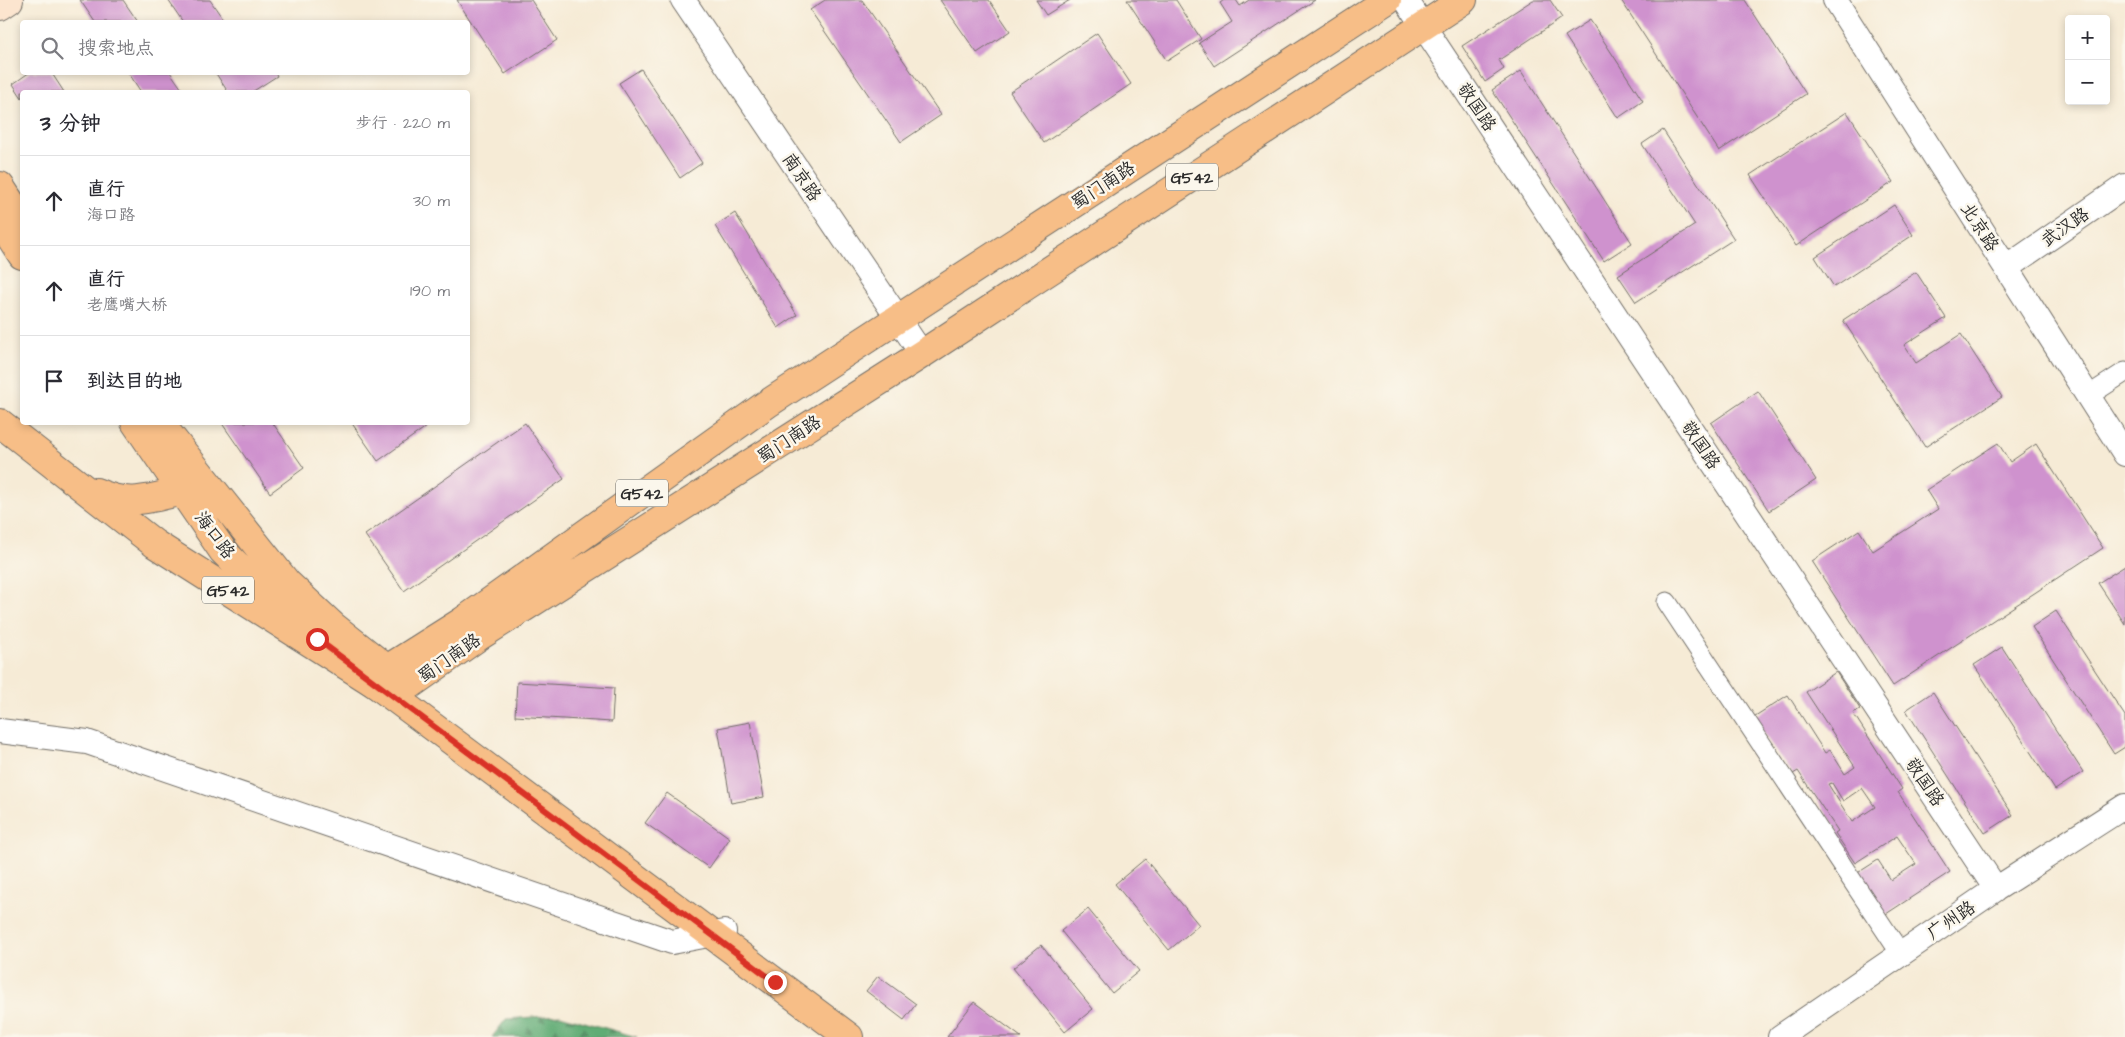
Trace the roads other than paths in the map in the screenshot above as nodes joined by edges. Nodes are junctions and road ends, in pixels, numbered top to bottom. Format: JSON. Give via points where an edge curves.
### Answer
{"nodes":[{"id":1,"x":9,"y":0,"type":"edge"},
{"id":2,"x":682,"y":0,"type":"edge"},
{"id":3,"x":1388,"y":0,"type":"edge"},
{"id":4,"x":1406,"y":0,"type":"edge"},
{"id":5,"x":1463,"y":0,"type":"edge"},
{"id":6,"x":1835,"y":0,"type":"edge"},
{"id":7,"x":0,"y":6,"type":"edge"},
{"id":8,"x":1424,"y":26,"type":"junction"},
{"id":9,"x":0,"y":186,"type":"edge"},
{"id":10,"x":2125,"y":186,"type":"edge"},
{"id":11,"x":20,"y":217,"type":"edge"},
{"id":12,"x":0,"y":222,"type":"edge"},
{"id":13,"x":20,"y":252,"type":"edge"},
{"id":14,"x":2006,"y":268,"type":"junction"},
{"id":15,"x":898,"y":318,"type":"junction"},
{"id":16,"x":922,"y":354,"type":"junction"},
{"id":17,"x":2125,"y":372,"type":"edge"},
{"id":18,"x":2088,"y":396,"type":"junction"},
{"id":19,"x":0,"y":423,"type":"edge"},
{"id":20,"x":137,"y":425,"type":"edge"},
{"id":21,"x":161,"y":425,"type":"edge"},
{"id":22,"x":2125,"y":454,"type":"edge"},
{"id":23,"x":78,"y":485,"type":"junction"},
{"id":24,"x":182,"y":491,"type":"junction"},
{"id":25,"x":1667,"y":602,"type":"dead end"},
{"id":26,"x":392,"y":681,"type":"junction"},
{"id":27,"x":0,"y":731,"type":"edge"},
{"id":28,"x":2125,"y":806,"type":"edge"},
{"id":29,"x":1996,"y":889,"type":"junction"},
{"id":30,"x":720,"y":933,"type":"junction"},
{"id":31,"x":1902,"y":954,"type":"junction"},
{"id":32,"x":849,"y":1037,"type":"edge"},
{"id":33,"x":870,"y":1037,"type":"edge"},
{"id":34,"x":1780,"y":1037,"type":"edge"}],
"edges":[{"from":1,"to":7,"type":"main road"},
{"from":2,"to":15,"type":"street","name":"南京路"},
{"from":3,"to":15,"type":"main road","name":"蜀门南路","number":"G542"},
{"from":4,"to":8,"type":"street","name":"敬国路"},
{"from":5,"to":8,"type":"main road","name":"蜀门南路","number":"G542"},
{"from":6,"to":14,"type":"street","name":"北京路"},
{"from":8,"to":16,"type":"main road","name":"蜀门南路","number":"G542"},
{"from":8,"to":29,"type":"street","name":"敬国路"},
{"from":9,"to":11,"type":"main road"},
{"from":10,"to":14,"type":"street","name":"武汉路"},
{"from":12,"to":13,"type":"main road"},
{"from":14,"to":18,"type":"street","name":"北京路"},
{"from":15,"to":16,"type":"street","name":"南京路"},
{"from":15,"to":26,"type":"main road","name":"蜀门南路","number":"G542","via":[[767,404],[463,621]]},
{"from":16,"to":26,"type":"main road","name":"蜀门南路","number":"G542","via":[[478,637]]},
{"from":17,"to":18,"type":"street"},
{"from":18,"to":22,"type":"street","name":"北京路"},
{"from":19,"to":23,"type":"main road","number":"G542"},
{"from":20,"to":24,"type":"main road","name":"海口路"},
{"from":21,"to":26,"type":"main road","name":"海口路","via":[[287,583]]},
{"from":23,"to":24,"type":"main road","via":[[124,502]]},
{"from":23,"to":26,"type":"main road","number":"G542","via":[[156,544]]},
{"from":24,"to":26,"type":"main road","name":"海口路","via":[[223,551],[274,603]]},
{"from":25,"to":31,"type":"street"},
{"from":26,"to":30,"type":"main road"},
{"from":27,"to":30,"type":"street","via":[[87,742],[672,942]]},
{"from":28,"to":29,"type":"street","name":"广州路"},
{"from":29,"to":31,"type":"street","name":"广州路"},
{"from":30,"to":32,"type":"main road"},
{"from":30,"to":33,"type":"main road"},
{"from":31,"to":34,"type":"street","name":"广州路"}]}
